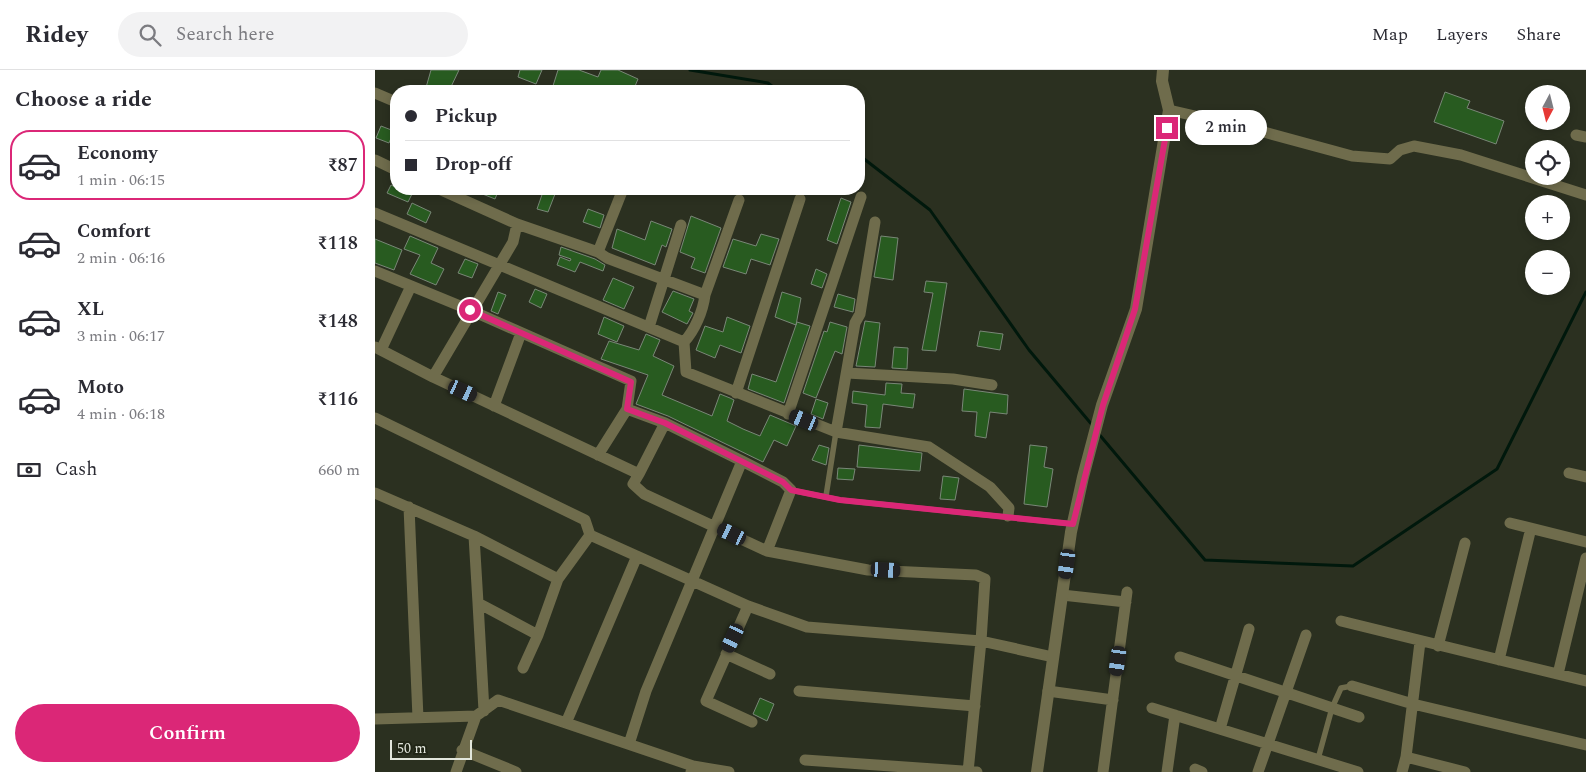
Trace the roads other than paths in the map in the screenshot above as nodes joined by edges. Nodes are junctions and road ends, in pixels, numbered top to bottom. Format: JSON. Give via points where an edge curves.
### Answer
{"nodes":[{"id":1,"x":1163,"y":70,"type":"edge"},
{"id":2,"x":375,"y":93,"type":"edge"},
{"id":3,"x":390,"y":99,"type":"edge"},
{"id":4,"x":1169,"y":110,"type":"junction"},
{"id":5,"x":375,"y":160,"type":"edge"},
{"id":6,"x":390,"y":167,"type":"edge"},
{"id":7,"x":452,"y":195,"type":"edge"},
{"id":8,"x":621,"y":195,"type":"edge"},
{"id":9,"x":1586,"y":195,"type":"edge"},
{"id":10,"x":861,"y":197,"type":"dead end"},
{"id":11,"x":800,"y":199,"type":"dead end"},
{"id":12,"x":739,"y":200,"type":"dead end"},
{"id":13,"x":375,"y":213,"type":"edge"},
{"id":14,"x":875,"y":222,"type":"dead end"},
{"id":15,"x":517,"y":224,"type":"junction"},
{"id":16,"x":681,"y":225,"type":"dead end"},
{"id":17,"x":598,"y":252,"type":"junction"},
{"id":18,"x":499,"y":264,"type":"junction"},
{"id":19,"x":375,"y":272,"type":"edge"},
{"id":20,"x":663,"y":281,"type":"junction"},
{"id":21,"x":411,"y":286,"type":"junction"},
{"id":22,"x":705,"y":295,"type":"junction"},
{"id":23,"x":472,"y":311,"type":"junction"},
{"id":24,"x":649,"y":328,"type":"junction"},
{"id":25,"x":521,"y":333,"type":"junction"},
{"id":26,"x":684,"y":342,"type":"junction"},
{"id":27,"x":378,"y":349,"type":"edge"},
{"id":28,"x":847,"y":373,"type":"junction"},
{"id":29,"x":433,"y":377,"type":"junction"},
{"id":30,"x":992,"y":385,"type":"dead end"},
{"id":31,"x":736,"y":393,"type":"junction"},
{"id":32,"x":494,"y":406,"type":"junction"},
{"id":33,"x":627,"y":409,"type":"junction"},
{"id":34,"x":788,"y":414,"type":"junction"},
{"id":35,"x":375,"y":418,"type":"edge"},
{"id":36,"x":665,"y":423,"type":"junction"},
{"id":37,"x":835,"y":432,"type":"junction"},
{"id":38,"x":599,"y":455,"type":"junction"},
{"id":39,"x":742,"y":461,"type":"junction"},
{"id":40,"x":1569,"y":472,"type":"dead end"},
{"id":41,"x":639,"y":474,"type":"junction"},
{"id":42,"x":1586,"y":477,"type":"edge"},
{"id":43,"x":791,"y":490,"type":"junction"},
{"id":44,"x":375,"y":493,"type":"edge"},
{"id":45,"x":826,"y":496,"type":"junction"},
{"id":46,"x":409,"y":507,"type":"junction"},
{"id":47,"x":1008,"y":516,"type":"junction"},
{"id":48,"x":1509,"y":523,"type":"dead end"},
{"id":49,"x":1073,"y":524,"type":"junction"},
{"id":50,"x":715,"y":525,"type":"junction"},
{"id":51,"x":1531,"y":528,"type":"junction"},
{"id":52,"x":590,"y":535,"type":"junction"},
{"id":53,"x":474,"y":536,"type":"junction"},
{"id":54,"x":1586,"y":542,"type":"edge"},
{"id":55,"x":1465,"y":543,"type":"dead end"},
{"id":56,"x":767,"y":551,"type":"junction"},
{"id":57,"x":637,"y":556,"type":"junction"},
{"id":58,"x":1586,"y":558,"type":"edge"},
{"id":59,"x":558,"y":579,"type":"junction"},
{"id":60,"x":692,"y":581,"type":"junction"},
{"id":61,"x":1062,"y":595,"type":"junction"},
{"id":62,"x":477,"y":603,"type":"junction"},
{"id":63,"x":748,"y":606,"type":"junction"},
{"id":64,"x":1341,"y":622,"type":"dead end"},
{"id":65,"x":1249,"y":629,"type":"dead end"},
{"id":66,"x":538,"y":635,"type":"junction"},
{"id":67,"x":1306,"y":635,"type":"dead end"},
{"id":68,"x":981,"y":641,"type":"junction"},
{"id":69,"x":1420,"y":642,"type":"junction"},
{"id":70,"x":1437,"y":646,"type":"junction"},
{"id":71,"x":726,"y":654,"type":"junction"},
{"id":72,"x":1053,"y":657,"type":"junction"},
{"id":73,"x":1179,"y":657,"type":"dead end"},
{"id":74,"x":1499,"y":660,"type":"junction"},
{"id":75,"x":523,"y":668,"type":"dead end"},
{"id":76,"x":769,"y":674,"type":"dead end"},
{"id":77,"x":1558,"y":674,"type":"junction"},
{"id":78,"x":1236,"y":676,"type":"junction"},
{"id":79,"x":1586,"y":681,"type":"edge"},
{"id":80,"x":1352,"y":686,"type":"joint"},
{"id":81,"x":799,"y":691,"type":"dead end"},
{"id":82,"x":1049,"y":691,"type":"junction"},
{"id":83,"x":1286,"y":692,"type":"junction"},
{"id":84,"x":1113,"y":700,"type":"junction"},
{"id":85,"x":1413,"y":704,"type":"junction"},
{"id":86,"x":975,"y":706,"type":"junction"},
{"id":87,"x":1152,"y":708,"type":"dead end"},
{"id":88,"x":1332,"y":708,"type":"junction"},
{"id":89,"x":480,"y":713,"type":"junction"},
{"id":90,"x":1175,"y":715,"type":"junction"},
{"id":91,"x":1359,"y":717,"type":"dead end"},
{"id":92,"x":418,"y":718,"type":"junction"},
{"id":93,"x":375,"y":719,"type":"edge"},
{"id":94,"x":752,"y":722,"type":"dead end"},
{"id":95,"x":566,"y":723,"type":"junction"},
{"id":96,"x":1220,"y":729,"type":"junction"},
{"id":97,"x":629,"y":744,"type":"junction"},
{"id":98,"x":1268,"y":744,"type":"junction"},
{"id":99,"x":1586,"y":745,"type":"edge"},
{"id":100,"x":462,"y":750,"type":"junction"},
{"id":101,"x":1406,"y":757,"type":"junction"},
{"id":102,"x":805,"y":760,"type":"dead end"},
{"id":103,"x":1318,"y":760,"type":"junction"},
{"id":104,"x":692,"y":769,"type":"edge"},
{"id":105,"x":971,"y":771,"type":"edge"},
{"id":106,"x":456,"y":772,"type":"edge"},
{"id":107,"x":515,"y":772,"type":"edge"},
{"id":108,"x":729,"y":772,"type":"edge"},
{"id":109,"x":1037,"y":772,"type":"edge"},
{"id":110,"x":1103,"y":772,"type":"edge"},
{"id":111,"x":1167,"y":772,"type":"edge"},
{"id":112,"x":1259,"y":772,"type":"edge"},
{"id":113,"x":1358,"y":772,"type":"edge"},
{"id":114,"x":1402,"y":772,"type":"edge"},
{"id":115,"x":1465,"y":772,"type":"edge"}],
"edges":[{"from":1,"to":4,"type":"street","via":[[1161,81]]},
{"from":2,"to":3,"type":"street"},
{"from":4,"to":9,"type":"street","via":[[1352,156],[1390,158],[1400,150],[1414,146],[1445,152]]},
{"from":4,"to":49,"type":"street","via":[[1135,309],[1098,422]]},
{"from":5,"to":6,"type":"street"},
{"from":7,"to":15,"type":"street"},
{"from":8,"to":17,"type":"street"},
{"from":10,"to":34,"type":"street"},
{"from":11,"to":31,"type":"street"},
{"from":12,"to":22,"type":"street"},
{"from":13,"to":18,"type":"street"},
{"from":14,"to":28,"type":"street"},
{"from":15,"to":17,"type":"street"},
{"from":15,"to":18,"type":"street","via":[[513,242]]},
{"from":16,"to":20,"type":"street"},
{"from":17,"to":20,"type":"street"},
{"from":18,"to":23,"type":"street"},
{"from":18,"to":24,"type":"street"},
{"from":19,"to":21,"type":"street"},
{"from":20,"to":22,"type":"street"},
{"from":20,"to":24,"type":"street"},
{"from":21,"to":23,"type":"street"},
{"from":21,"to":27,"type":"street"},
{"from":22,"to":26,"type":"street"},
{"from":23,"to":25,"type":"street"},
{"from":23,"to":29,"type":"street"},
{"from":24,"to":26,"type":"street"},
{"from":25,"to":32,"type":"street"},
{"from":25,"to":33,"type":"street","via":[[631,382]]},
{"from":26,"to":31,"type":"street","via":[[686,372]]},
{"from":27,"to":29,"type":"street"},
{"from":28,"to":30,"type":"street"},
{"from":28,"to":37,"type":"street"},
{"from":29,"to":32,"type":"street"},
{"from":31,"to":34,"type":"street"},
{"from":32,"to":38,"type":"street"},
{"from":33,"to":36,"type":"street"},
{"from":33,"to":38,"type":"street"},
{"from":34,"to":37,"type":"street"},
{"from":35,"to":52,"type":"street","via":[[585,520]]},
{"from":36,"to":39,"type":"street"},
{"from":36,"to":41,"type":"street"},
{"from":37,"to":45,"type":"lane"},
{"from":37,"to":47,"type":"street","via":[[929,447],[990,487],[1009,508]]},
{"from":38,"to":41,"type":"street"},
{"from":39,"to":43,"type":"street","via":[[783,482]]},
{"from":39,"to":50,"type":"street"},
{"from":40,"to":42,"type":"street"},
{"from":41,"to":50,"type":"street","via":[[633,484],[644,494]]},
{"from":43,"to":45,"type":"lane"},
{"from":43,"to":56,"type":"street"},
{"from":44,"to":46,"type":"street"},
{"from":45,"to":47,"type":"lane"},
{"from":46,"to":53,"type":"street"},
{"from":46,"to":92,"type":"street"},
{"from":47,"to":49,"type":"lane"},
{"from":48,"to":51,"type":"street"},
{"from":49,"to":61,"type":"street"},
{"from":50,"to":56,"type":"street"},
{"from":50,"to":60,"type":"street"},
{"from":51,"to":54,"type":"street"},
{"from":51,"to":74,"type":"street"},
{"from":52,"to":57,"type":"street"},
{"from":52,"to":59,"type":"street"},
{"from":53,"to":59,"type":"street"},
{"from":53,"to":62,"type":"street"},
{"from":55,"to":70,"type":"street"},
{"from":56,"to":68,"type":"street","via":[[868,570],[976,575],[985,579]]},
{"from":57,"to":60,"type":"street"},
{"from":57,"to":95,"type":"street"},
{"from":58,"to":77,"type":"street"},
{"from":59,"to":66,"type":"street"},
{"from":60,"to":63,"type":"street"},
{"from":60,"to":97,"type":"street","via":[[646,691]]},
{"from":61,"to":72,"type":"street"},
{"from":61,"to":84,"type":"street","via":[[1126,597]]},
{"from":62,"to":66,"type":"street"},
{"from":62,"to":89,"type":"street"},
{"from":63,"to":68,"type":"street","via":[[807,626]]},
{"from":63,"to":71,"type":"street"},
{"from":64,"to":69,"type":"street"},
{"from":65,"to":78,"type":"street"},
{"from":66,"to":75,"type":"street"},
{"from":67,"to":83,"type":"street"},
{"from":68,"to":72,"type":"street"},
{"from":68,"to":86,"type":"street"},
{"from":69,"to":70,"type":"street"},
{"from":69,"to":85,"type":"street"},
{"from":70,"to":74,"type":"street"},
{"from":71,"to":76,"type":"street"},
{"from":71,"to":94,"type":"street","via":[[706,701]]},
{"from":72,"to":82,"type":"street"},
{"from":73,"to":78,"type":"street"},
{"from":74,"to":77,"type":"street"},
{"from":77,"to":79,"type":"street"},
{"from":78,"to":83,"type":"street"},
{"from":78,"to":96,"type":"street"},
{"from":80,"to":85,"type":"street"},
{"from":80,"to":88,"type":"lane","via":[[1341,688]]},
{"from":81,"to":86,"type":"street"},
{"from":82,"to":84,"type":"street"},
{"from":82,"to":109,"type":"street"},
{"from":83,"to":88,"type":"street"},
{"from":83,"to":98,"type":"street"},
{"from":84,"to":110,"type":"street"},
{"from":85,"to":99,"type":"street"},
{"from":85,"to":101,"type":"street"},
{"from":86,"to":105,"type":"street"},
{"from":87,"to":90,"type":"street"},
{"from":88,"to":91,"type":"street"},
{"from":88,"to":103,"type":"lane"},
{"from":89,"to":92,"type":"street"},
{"from":89,"to":95,"type":"street","via":[[498,700]]},
{"from":89,"to":100,"type":"street"},
{"from":90,"to":96,"type":"street"},
{"from":90,"to":111,"type":"street"},
{"from":92,"to":93,"type":"street"},
{"from":95,"to":97,"type":"street"},
{"from":96,"to":98,"type":"street"},
{"from":97,"to":104,"type":"street"},
{"from":98,"to":103,"type":"street"},
{"from":98,"to":112,"type":"street"},
{"from":100,"to":106,"type":"street"},
{"from":100,"to":107,"type":"street"},
{"from":101,"to":114,"type":"street"},
{"from":101,"to":115,"type":"street"},
{"from":102,"to":105,"type":"street"},
{"from":103,"to":113,"type":"street"},
{"from":104,"to":108,"type":"street"}]}
